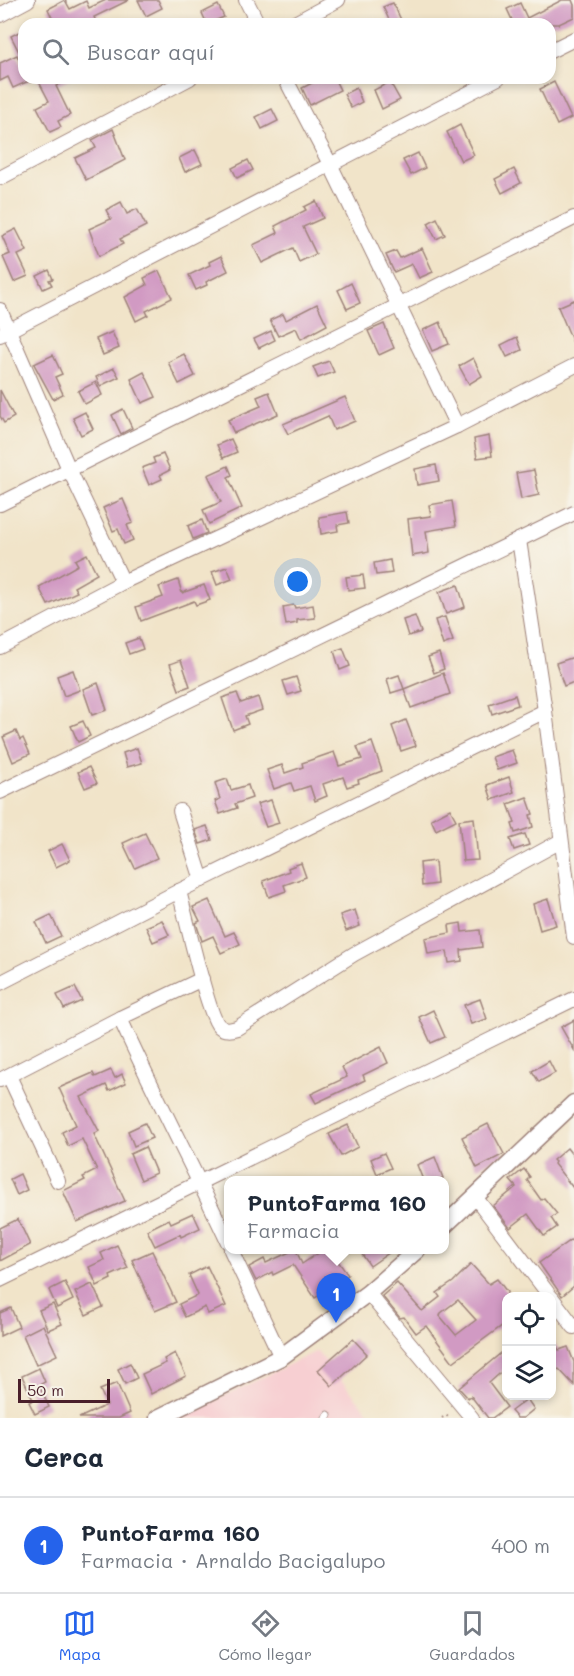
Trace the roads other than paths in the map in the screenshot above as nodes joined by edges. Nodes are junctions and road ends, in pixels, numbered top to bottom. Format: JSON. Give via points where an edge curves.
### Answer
{"nodes":[{"id":1,"x":246,"y":0,"type":"edge"},
{"id":2,"x":338,"y":0,"type":"edge"},
{"id":3,"x":25,"y":1,"type":"edge"},
{"id":4,"x":0,"y":15,"type":"edge"},
{"id":5,"x":255,"y":18,"type":"edge"},
{"id":6,"x":304,"y":18,"type":"edge"},
{"id":7,"x":574,"y":39,"type":"edge"},
{"id":8,"x":556,"y":48,"type":"edge"},
{"id":9,"x":179,"y":84,"type":"edge"},
{"id":10,"x":288,"y":84,"type":"edge"},
{"id":11,"x":486,"y":84,"type":"edge"},
{"id":12,"x":330,"y":164,"type":"junction"},
{"id":13,"x":0,"y":178,"type":"edge"},
{"id":14,"x":574,"y":218,"type":"edge"},
{"id":15,"x":398,"y":306,"type":"junction"},
{"id":16,"x":0,"y":310,"type":"edge"},
{"id":17,"x":5,"y":332,"type":"edge"},
{"id":18,"x":574,"y":366,"type":"edge"},
{"id":19,"x":457,"y":426,"type":"junction"},
{"id":20,"x":69,"y":469,"type":"junction"},
{"id":21,"x":0,"y":504,"type":"edge"},
{"id":22,"x":574,"y":513,"type":"edge"},
{"id":23,"x":519,"y":540,"type":"junction"},
{"id":24,"x":123,"y":582,"type":"junction"},
{"id":25,"x":0,"y":646,"type":"edge"},
{"id":26,"x":545,"y":711,"type":"junction"},
{"id":27,"x":0,"y":792,"type":"edge"},
{"id":28,"x":180,"y":811,"type":"dead end"},
{"id":29,"x":561,"y":842,"type":"junction"},
{"id":30,"x":202,"y":880,"type":"junction"},
{"id":31,"x":179,"y":891,"type":"junction"},
{"id":32,"x":574,"y":937,"type":"edge"},
{"id":33,"x":202,"y":979,"type":"junction"},
{"id":34,"x":0,"y":983,"type":"edge"},
{"id":35,"x":574,"y":999,"type":"edge"},
{"id":36,"x":120,"y":1018,"type":"junction"},
{"id":37,"x":5,"y":1078,"type":"edge"},
{"id":38,"x":574,"y":1103,"type":"edge"},
{"id":39,"x":58,"y":1181,"type":"dead end"},
{"id":40,"x":200,"y":1182,"type":"junction"},
{"id":41,"x":476,"y":1198,"type":"junction"},
{"id":42,"x":449,"y":1222,"type":"edge"},
{"id":43,"x":224,"y":1233,"type":"edge"},
{"id":44,"x":233,"y":1254,"type":"edge"},
{"id":45,"x":412,"y":1254,"type":"edge"},
{"id":46,"x":0,"y":1280,"type":"edge"},
{"id":47,"x":547,"y":1292,"type":"edge"},
{"id":48,"x":368,"y":1293,"type":"junction"},
{"id":49,"x":556,"y":1304,"type":"edge"},
{"id":50,"x":574,"y":1327,"type":"edge"},
{"id":51,"x":281,"y":1357,"type":"junction"},
{"id":52,"x":160,"y":1418,"type":"edge"},
{"id":53,"x":472,"y":1418,"type":"edge"}],
"edges":[{"from":1,"to":5,"type":"street"},
{"from":2,"to":6,"type":"street"},
{"from":3,"to":4,"type":"street"},
{"from":7,"to":8,"type":"street"},
{"from":9,"to":13,"type":"street"},
{"from":10,"to":12,"type":"street"},
{"from":11,"to":12,"type":"street"},
{"from":12,"to":15,"type":"street"},
{"from":12,"to":17,"type":"street"},
{"from":14,"to":15,"type":"street"},
{"from":15,"to":19,"type":"street"},
{"from":15,"to":20,"type":"street"},
{"from":16,"to":17,"type":"street"},
{"from":17,"to":20,"type":"street"},
{"from":18,"to":19,"type":"street"},
{"from":19,"to":24,"type":"street"},
{"from":20,"to":21,"type":"street"},
{"from":20,"to":24,"type":"street"},
{"from":22,"to":23,"type":"street"},
{"from":23,"to":26,"type":"street"},
{"from":23,"to":27,"type":"street"},
{"from":24,"to":25,"type":"street"},
{"from":26,"to":29,"type":"street"},
{"from":26,"to":30,"type":"street"},
{"from":28,"to":30,"type":"street"},
{"from":29,"to":32,"type":"street"},
{"from":29,"to":33,"type":"street","via":[[354,954],[237,1028],[220,1027]]},
{"from":30,"to":31,"type":"street"},
{"from":31,"to":33,"type":"street"},
{"from":31,"to":34,"type":"street"},
{"from":33,"to":36,"type":"street"},
{"from":35,"to":40,"type":"street"},
{"from":36,"to":37,"type":"street"},
{"from":36,"to":40,"type":"street"},
{"from":37,"to":39,"type":"street"},
{"from":38,"to":41,"type":"street"},
{"from":40,"to":43,"type":"street"},
{"from":40,"to":46,"type":"street"},
{"from":41,"to":42,"type":"street"},
{"from":41,"to":47,"type":"street"},
{"from":44,"to":51,"type":"street"},
{"from":45,"to":48,"type":"street"},
{"from":48,"to":51,"type":"street"},
{"from":48,"to":53,"type":"street"},
{"from":49,"to":50,"type":"street"},
{"from":51,"to":52,"type":"street"}]}
